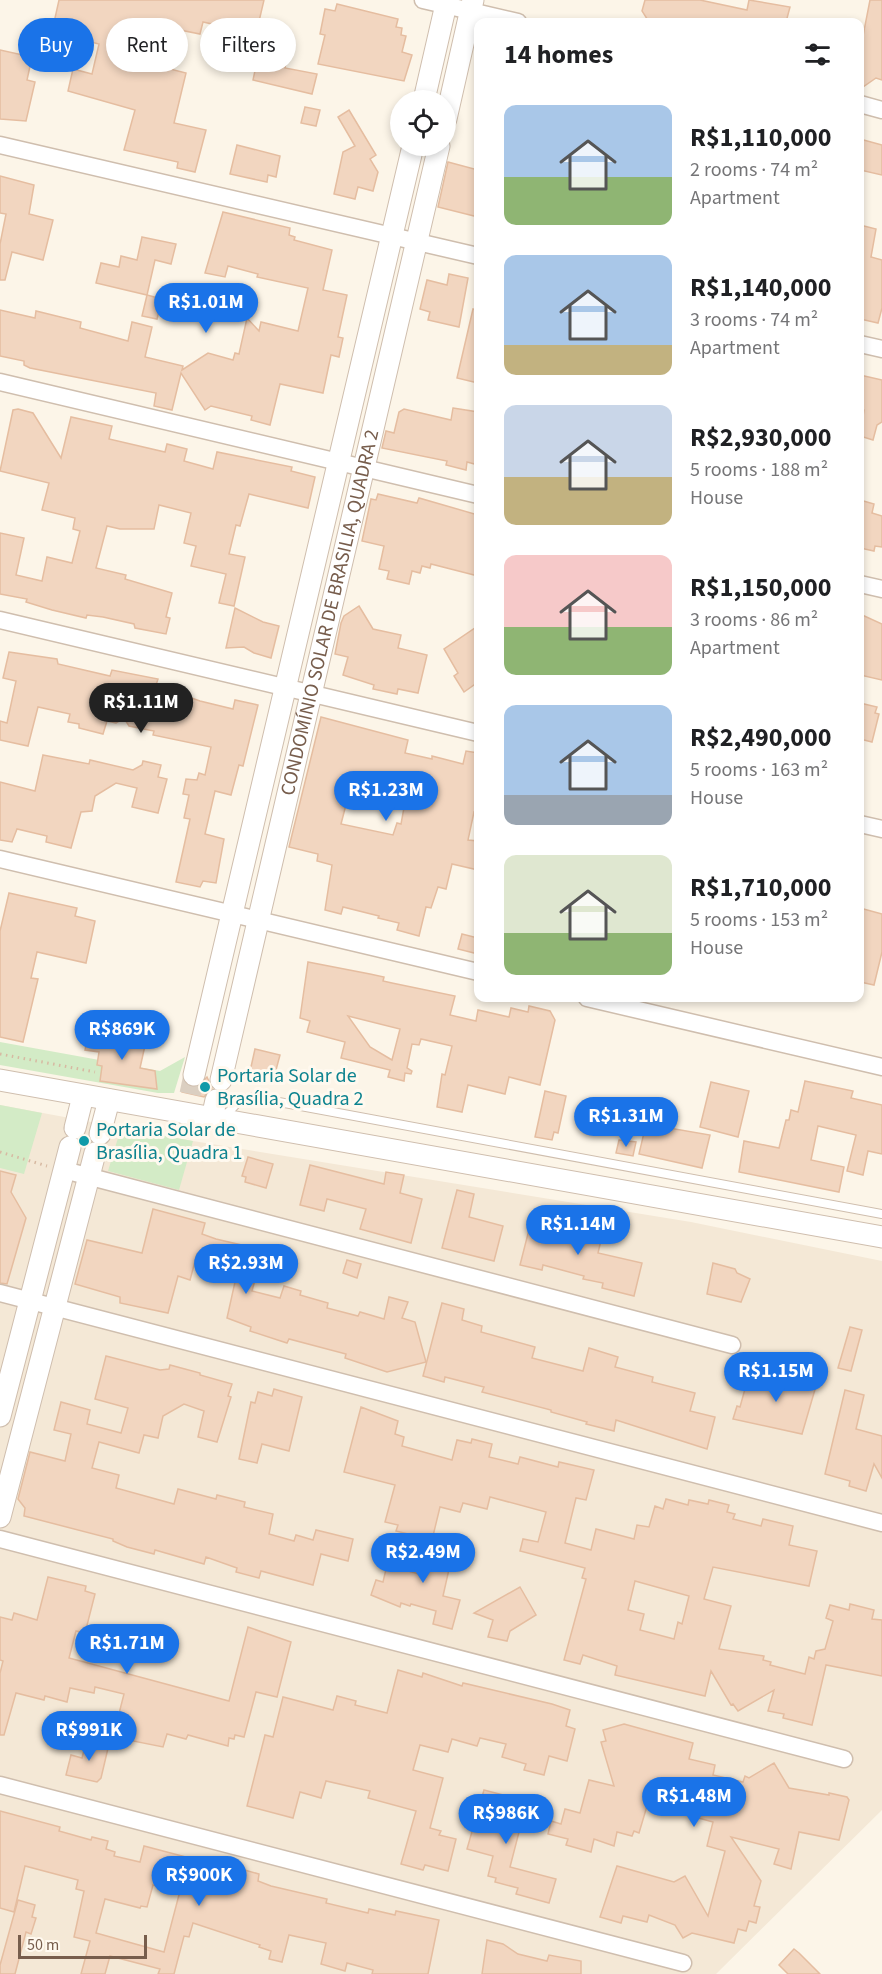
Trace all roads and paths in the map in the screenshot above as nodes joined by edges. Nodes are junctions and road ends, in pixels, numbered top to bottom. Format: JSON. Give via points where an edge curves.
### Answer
{"nodes":[{"id":1,"x":423,"y":0,"type":"edge"},
{"id":2,"x":447,"y":3,"type":"edge"},
{"id":3,"x":472,"y":6,"type":"edge"},
{"id":4,"x":506,"y":18,"type":"edge"},
{"id":5,"x":426,"y":90,"type":"edge"},
{"id":6,"x":453,"y":90,"type":"edge"},
{"id":7,"x":864,"y":105,"type":"edge"},
{"id":8,"x":882,"y":110,"type":"edge"},
{"id":9,"x":0,"y":145,"type":"edge"},
{"id":10,"x":411,"y":156,"type":"edge"},
{"id":11,"x":437,"y":156,"type":"edge"},
{"id":12,"x":392,"y":236,"type":"junction"},
{"id":13,"x":417,"y":242,"type":"junction"},
{"id":14,"x":474,"y":255,"type":"edge"},
{"id":15,"x":864,"y":345,"type":"edge"},
{"id":16,"x":882,"y":349,"type":"edge"},
{"id":17,"x":0,"y":382,"type":"edge"},
{"id":18,"x":338,"y":463,"type":"junction"},
{"id":19,"x":364,"y":469,"type":"junction"},
{"id":20,"x":474,"y":494,"type":"edge"},
{"id":21,"x":864,"y":585,"type":"edge"},
{"id":22,"x":882,"y":589,"type":"edge"},
{"id":23,"x":0,"y":620,"type":"edge"},
{"id":24,"x":285,"y":687,"type":"junction"},
{"id":25,"x":311,"y":693,"type":"junction"},
{"id":26,"x":474,"y":732,"type":"edge"},
{"id":27,"x":864,"y":825,"type":"edge"},
{"id":28,"x":882,"y":829,"type":"edge"},
{"id":29,"x":0,"y":859,"type":"edge"},
{"id":30,"x":232,"y":914,"type":"junction"},
{"id":31,"x":258,"y":920,"type":"junction"},
{"id":32,"x":474,"y":971,"type":"edge"},
{"id":33,"x":604,"y":1002,"type":"edge"},
{"id":34,"x":0,"y":1054,"type":"edge"},
{"id":35,"x":882,"y":1067,"type":"edge"},
{"id":36,"x":96,"y":1072,"type":"dead end"},
{"id":37,"x":0,"y":1080,"type":"edge"},
{"id":38,"x":192,"y":1086,"type":"junction"},
{"id":39,"x":83,"y":1096,"type":"junction"},
{"id":40,"x":219,"y":1097,"type":"junction"},
{"id":41,"x":109,"y":1100,"type":"junction"},
{"id":42,"x":73,"y":1134,"type":"junction"},
{"id":43,"x":98,"y":1140,"type":"junction"},
{"id":44,"x":0,"y":1152,"type":"edge"},
{"id":45,"x":64,"y":1170,"type":"junction"},
{"id":46,"x":88,"y":1177,"type":"junction"},
{"id":47,"x":882,"y":1214,"type":"edge"},
{"id":48,"x":881,"y":1236,"type":"edge"},
{"id":49,"x":0,"y":1293,"type":"edge"},
{"id":50,"x":30,"y":1300,"type":"junction"},
{"id":51,"x":55,"y":1307,"type":"junction"},
{"id":52,"x":732,"y":1345,"type":"dead end"},
{"id":53,"x":0,"y":1416,"type":"edge"},
{"id":54,"x":0,"y":1517,"type":"edge"},
{"id":55,"x":882,"y":1523,"type":"edge"},
{"id":56,"x":0,"y":1539,"type":"edge"},
{"id":57,"x":844,"y":1759,"type":"dead end"},
{"id":58,"x":0,"y":1785,"type":"edge"},
{"id":59,"x":683,"y":1963,"type":"dead end"}],
"edges":[{"from":1,"to":2,"type":"street"},
{"from":2,"to":3,"type":"street"},
{"from":2,"to":5,"type":"street"},
{"from":3,"to":4,"type":"street"},
{"from":3,"to":6,"type":"street"},
{"from":7,"to":8,"type":"street"},
{"from":9,"to":12,"type":"street"},
{"from":10,"to":12,"type":"street","name":"CONDOMÍNIO SOLAR DE BRASILIA, QUADRA 2"},
{"from":11,"to":13,"type":"street","name":"CONDOMÍNIO SOLAR DE BRASILIA, QUADRA 2"},
{"from":12,"to":13,"type":"street"},
{"from":12,"to":18,"type":"street","name":"CONDOMÍNIO SOLAR DE BRASILIA, QUADRA 2"},
{"from":13,"to":14,"type":"street"},
{"from":13,"to":19,"type":"street","name":"CONDOMÍNIO SOLAR DE BRASILIA, QUADRA 2"},
{"from":15,"to":16,"type":"street"},
{"from":17,"to":18,"type":"street"},
{"from":18,"to":19,"type":"street"},
{"from":18,"to":24,"type":"street","name":"CONDOMÍNIO SOLAR DE BRASILIA, QUADRA 2"},
{"from":19,"to":20,"type":"street"},
{"from":19,"to":25,"type":"street","name":"CONDOMÍNIO SOLAR DE BRASILIA, QUADRA 2"},
{"from":21,"to":22,"type":"street"},
{"from":23,"to":24,"type":"street"},
{"from":24,"to":25,"type":"street"},
{"from":24,"to":30,"type":"street","name":"CONDOMÍNIO SOLAR DE BRASILIA, QUADRA 2"},
{"from":25,"to":26,"type":"street"},
{"from":25,"to":31,"type":"street","name":"CONDOMÍNIO SOLAR DE BRASILIA, QUADRA 2"},
{"from":27,"to":28,"type":"street"},
{"from":29,"to":30,"type":"street"},
{"from":30,"to":31,"type":"street"},
{"from":30,"to":38,"type":"street","name":"CONDOMÍNIO SOLAR DE BRASILIA, QUADRA 2"},
{"from":31,"to":32,"type":"street"},
{"from":31,"to":40,"type":"street","name":"CONDOMÍNIO SOLAR DE BRASILIA, QUADRA 2"},
{"from":33,"to":35,"type":"street"},
{"from":34,"to":36,"type":"path"},
{"from":37,"to":39,"type":"street"},
{"from":38,"to":40,"type":"street"},
{"from":38,"to":40,"type":"street"},
{"from":38,"to":41,"type":"street"},
{"from":39,"to":41,"type":"street"},
{"from":39,"to":42,"type":"street"},
{"from":40,"to":47,"type":"lane","via":[[239,1101],[252,1097]]},
{"from":40,"to":48,"type":"street"},
{"from":41,"to":43,"type":"street"},
{"from":42,"to":43,"type":"street"},
{"from":42,"to":45,"type":"street"},
{"from":43,"to":46,"type":"street"},
{"from":44,"to":45,"type":"path"},
{"from":45,"to":46,"type":"street"},
{"from":45,"to":50,"type":"street"},
{"from":46,"to":51,"type":"street"},
{"from":46,"to":52,"type":"street"},
{"from":49,"to":50,"type":"street"},
{"from":50,"to":51,"type":"street"},
{"from":50,"to":53,"type":"street"},
{"from":51,"to":54,"type":"street"},
{"from":51,"to":55,"type":"street"},
{"from":56,"to":57,"type":"street"},
{"from":58,"to":59,"type":"street"}]}
